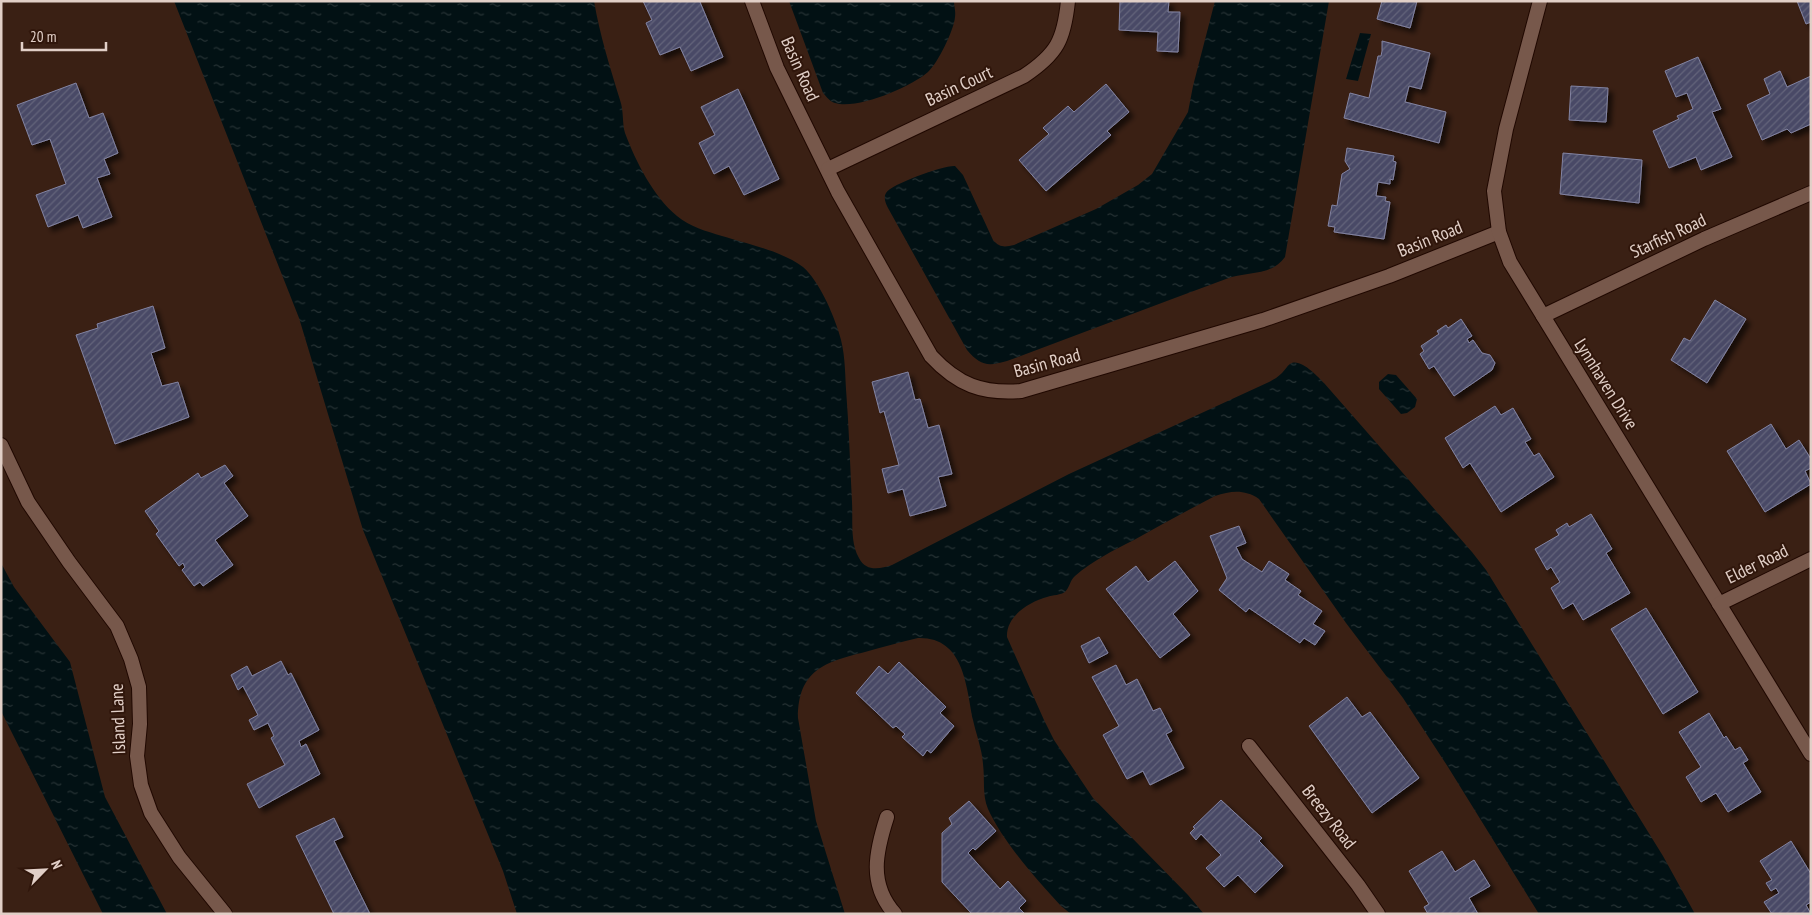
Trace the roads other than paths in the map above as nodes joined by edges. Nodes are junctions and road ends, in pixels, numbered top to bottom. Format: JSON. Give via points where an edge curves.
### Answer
{"nodes":[{"id":1,"x":752,"y":1,"type":"edge"},
{"id":2,"x":1068,"y":1,"type":"edge"},
{"id":3,"x":1540,"y":1,"type":"edge"},
{"id":4,"x":828,"y":169,"type":"junction"},
{"id":5,"x":1811,"y":193,"type":"edge"},
{"id":6,"x":1499,"y":232,"type":"junction"},
{"id":7,"x":1542,"y":316,"type":"junction"},
{"id":8,"x":1,"y":445,"type":"edge"},
{"id":9,"x":1811,"y":558,"type":"edge"},
{"id":10,"x":1719,"y":604,"type":"junction"},
{"id":11,"x":1249,"y":746,"type":"dead end"},
{"id":12,"x":1811,"y":754,"type":"edge"},
{"id":13,"x":887,"y":817,"type":"dead end"},
{"id":14,"x":225,"y":914,"type":"edge"},
{"id":15,"x":894,"y":914,"type":"edge"},
{"id":16,"x":1378,"y":914,"type":"edge"}],
"edges":[{"from":1,"to":4,"type":"street","name":"Basin Road","via":[[777,68]]},
{"from":2,"to":4,"type":"street","name":"Basin Court","via":[[1065,26],[1057,47],[1042,64],[1024,76]]},
{"from":3,"to":6,"type":"street","name":"Lynnhaven Drive","via":[[1506,129],[1494,191]]},
{"from":4,"to":6,"type":"street","name":"Basin Road","via":[[932,356],[944,370],[965,383],[1002,393],[1022,392],[1262,320],[1389,276]]},
{"from":5,"to":7,"type":"street","name":"Starfish Road","via":[[1704,239]]},
{"from":6,"to":7,"type":"street","name":"Lynnhaven Drive","via":[[1510,262]]},
{"from":7,"to":10,"type":"street","name":"Lynnhaven Drive"},
{"from":8,"to":14,"type":"street","name":"Island Lane","via":[[28,502],[117,626],[139,687],[137,756],[141,785],[151,813],[179,857]]},
{"from":9,"to":10,"type":"street","name":"Elder Road"},
{"from":10,"to":12,"type":"street","name":"Lynnhaven Drive"},
{"from":11,"to":16,"type":"street","name":"Breezy Road"},
{"from":13,"to":15,"type":"street","via":[[878,843],[876,865],[879,888]]}]}
